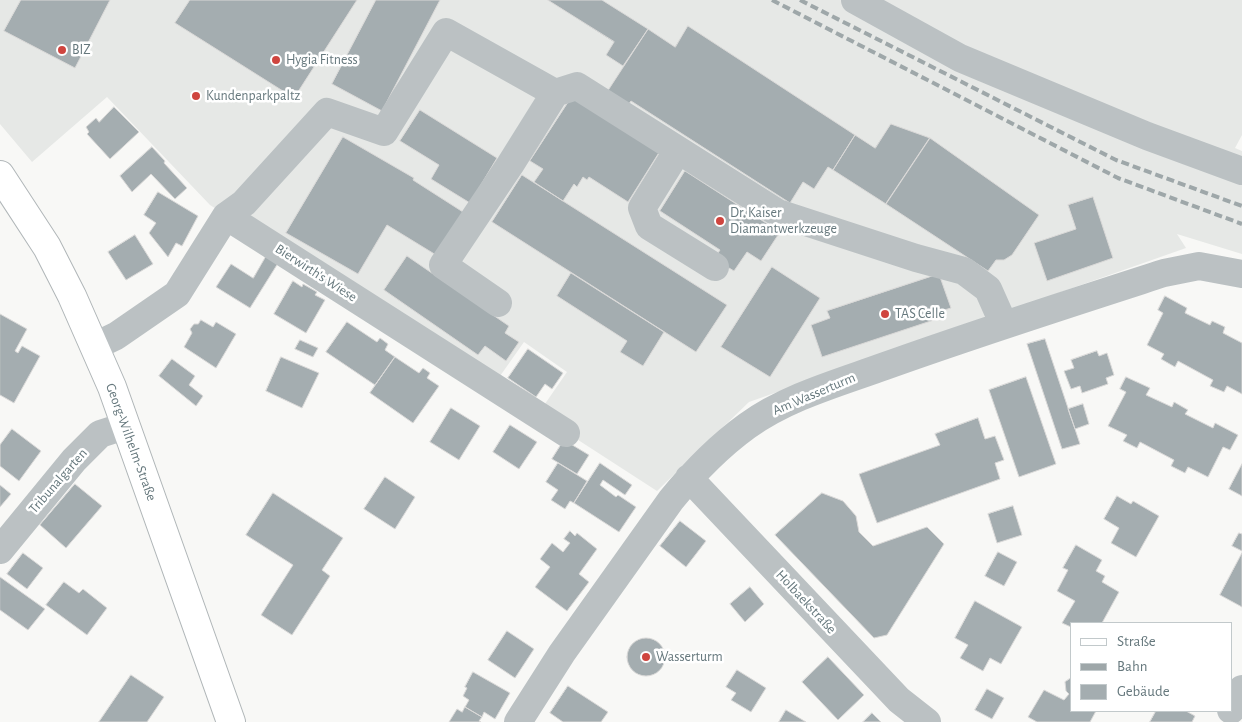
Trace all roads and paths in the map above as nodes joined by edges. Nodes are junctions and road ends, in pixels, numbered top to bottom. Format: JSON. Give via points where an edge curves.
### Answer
{"nodes":[{"id":1,"x":855,"y":0,"type":"edge"},
{"id":2,"x":555,"y":93,"type":"junction"},
{"id":3,"x":678,"y":150,"type":"junction"},
{"id":4,"x":1242,"y":171,"type":"edge"},
{"id":5,"x":0,"y":175,"type":"edge"},
{"id":6,"x":226,"y":216,"type":"junction"},
{"id":7,"x":715,"y":267,"type":"dead end"},
{"id":8,"x":1242,"y":274,"type":"edge"},
{"id":9,"x":498,"y":303,"type":"dead end"},
{"id":10,"x":1004,"y":325,"type":"junction"},
{"id":11,"x":95,"y":346,"type":"junction"},
{"id":12,"x":125,"y":426,"type":"junction"},
{"id":13,"x":566,"y":433,"type":"dead end"},
{"id":14,"x":689,"y":478,"type":"junction"},
{"id":15,"x":0,"y":550,"type":"edge"},
{"id":16,"x":1242,"y":689,"type":"edge"},
{"id":17,"x":1232,"y":708,"type":"edge"},
{"id":18,"x":231,"y":722,"type":"edge"},
{"id":19,"x":518,"y":722,"type":"edge"},
{"id":20,"x":927,"y":722,"type":"edge"}],
"edges":[{"from":1,"to":4,"type":"street","via":[[960,58]]},
{"from":2,"to":3,"type":"street","via":[[577,86]]},
{"from":2,"to":6,"type":"street","via":[[446,32],[384,132],[327,112],[244,203]]},
{"from":2,"to":9,"type":"street","via":[[443,265]]},
{"from":3,"to":7,"type":"street","via":[[642,208],[649,226]]},
{"from":3,"to":10,"type":"street","via":[[778,213],[964,271],[988,289]]},
{"from":5,"to":11,"type":"main road","name":"Georg-Wilhelm-Straße","via":[[46,247]]},
{"from":6,"to":11,"type":"street","via":[[176,294],[116,336]]},
{"from":6,"to":13,"type":"street","name":"Bierwirth's Wiese"},
{"from":8,"to":10,"type":"street","name":"Am Wasserturm","via":[[1199,266],[1183,268]]},
{"from":10,"to":14,"type":"street","name":"Am Wasserturm","via":[[782,405],[747,426]]},
{"from":11,"to":12,"type":"main road","name":"Georg-Wilhelm-Straße"},
{"from":12,"to":15,"type":"street","name":"Tribunalgarten","via":[[100,434],[74,460]]},
{"from":12,"to":18,"type":"main road","name":"Georg-Wilhelm-Straße"},
{"from":14,"to":19,"type":"street","name":"Am Wasserturm","via":[[562,653]]},
{"from":14,"to":20,"type":"street","name":"Holbaekstraße","via":[[899,700]]},
{"from":16,"to":17,"type":"street"}]}
